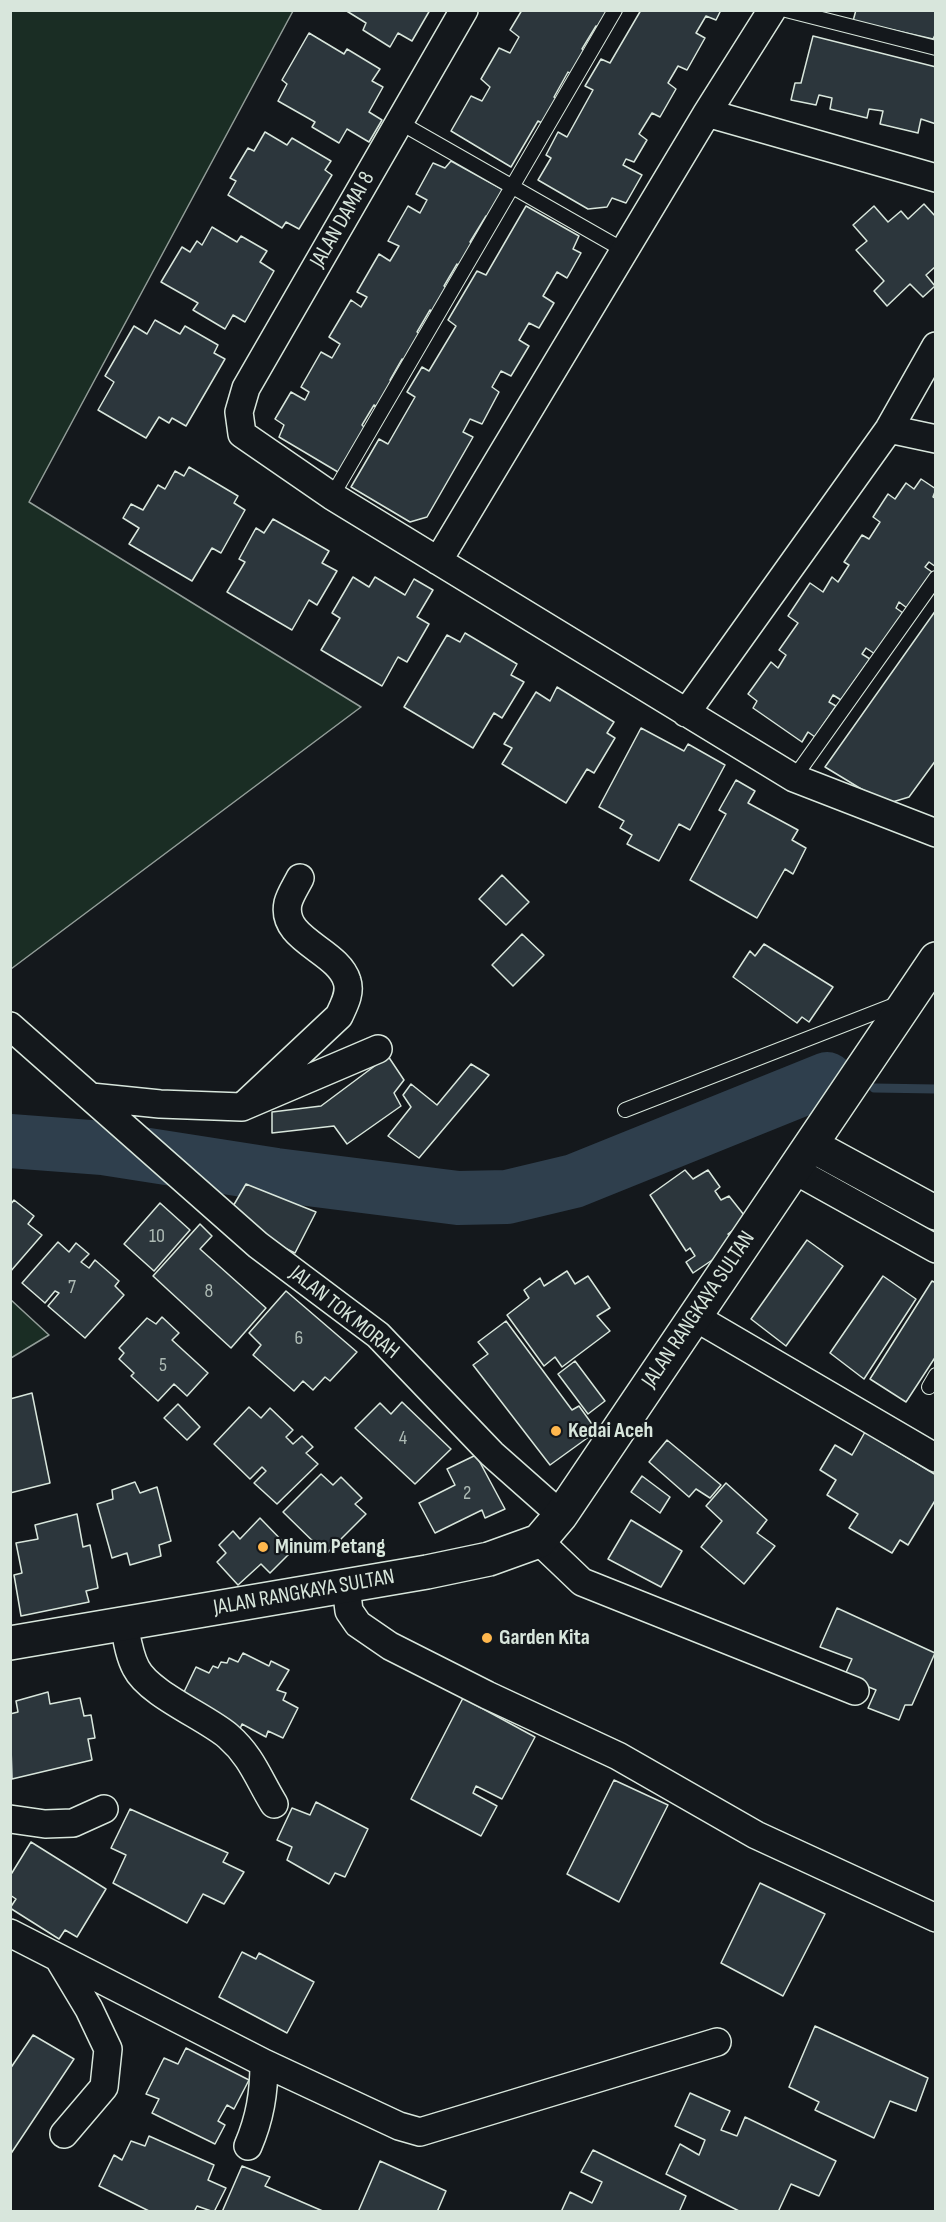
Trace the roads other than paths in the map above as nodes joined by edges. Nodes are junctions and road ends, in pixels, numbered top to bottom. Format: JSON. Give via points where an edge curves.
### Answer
{"nodes":[{"id":1,"x":464,"y":10,"type":"edge"},
{"id":2,"x":615,"y":10,"type":"edge"},
{"id":3,"x":772,"y":10,"type":"edge"},
{"id":4,"x":786,"y":10,"type":"edge"},
{"id":5,"x":936,"y":48,"type":"edge"},
{"id":6,"x":707,"y":113,"type":"junction"},
{"id":7,"x":399,"y":122,"type":"junction"},
{"id":8,"x":936,"y":178,"type":"edge"},
{"id":9,"x":513,"y":187,"type":"junction"},
{"id":10,"x":625,"y":251,"type":"junction"},
{"id":11,"x":936,"y":346,"type":"edge"},
{"id":12,"x":890,"y":429,"type":"junction"},
{"id":13,"x":936,"y":440,"type":"edge"},
{"id":14,"x":332,"y":496,"type":"junction"},
{"id":15,"x":438,"y":561,"type":"junction"},
{"id":16,"x":936,"y":578,"type":"edge"},
{"id":17,"x":686,"y":713,"type":"junction"},
{"id":18,"x":794,"y":778,"type":"junction"},
{"id":19,"x":932,"y":826,"type":"edge"},
{"id":20,"x":300,"y":878,"type":"dead end"},
{"id":21,"x":936,"y":959,"type":"edge"},
{"id":22,"x":908,"y":999,"type":"junction"},
{"id":23,"x":10,"y":1026,"type":"edge"},
{"id":24,"x":378,"y":1049,"type":"dead end"},
{"id":25,"x":91,"y":1097,"type":"junction"},
{"id":26,"x":242,"y":1107,"type":"junction"},
{"id":27,"x":625,"y":1110,"type":"dead end"},
{"id":28,"x":803,"y":1157,"type":"junction"},
{"id":29,"x":936,"y":1213,"type":"edge"},
{"id":30,"x":936,"y":1249,"type":"edge"},
{"id":31,"x":694,"y":1317,"type":"junction"},
{"id":32,"x":936,"y":1458,"type":"edge"},
{"id":33,"x":561,"y":1515,"type":"junction"},
{"id":34,"x":539,"y":1541,"type":"junction"},
{"id":35,"x":346,"y":1586,"type":"junction"},
{"id":36,"x":124,"y":1624,"type":"junction"},
{"id":37,"x":10,"y":1643,"type":"edge"},
{"id":38,"x":855,"y":1691,"type":"dead end"},
{"id":39,"x":274,"y":1804,"type":"dead end"},
{"id":40,"x":104,"y":1809,"type":"dead end"},
{"id":41,"x":10,"y":1819,"type":"edge"},
{"id":42,"x":936,"y":1918,"type":"edge"},
{"id":43,"x":10,"y":1933,"type":"edge"},
{"id":44,"x":59,"y":1959,"type":"junction"},
{"id":45,"x":717,"y":2042,"type":"dead end"},
{"id":46,"x":264,"y":2063,"type":"junction"},
{"id":47,"x":64,"y":2134,"type":"dead end"},
{"id":48,"x":248,"y":2146,"type":"dead end"}],
"edges":[{"from":1,"to":7,"type":"street","name":"JALAN DAMAI 8"},
{"from":2,"to":9,"type":"lane"},
{"from":3,"to":6,"type":"street"},
{"from":4,"to":5,"type":"lane"},
{"from":6,"to":8,"type":"street"},
{"from":6,"to":10,"type":"street"},
{"from":7,"to":9,"type":"lane"},
{"from":7,"to":14,"type":"street","name":"JALAN DAMAI 8","via":[[246,388],[239,412],[242,434]]},
{"from":9,"to":10,"type":"lane"},
{"from":9,"to":14,"type":"lane"},
{"from":10,"to":15,"type":"street"},
{"from":11,"to":12,"type":"street"},
{"from":12,"to":13,"type":"street"},
{"from":12,"to":17,"type":"street"},
{"from":14,"to":15,"type":"street"},
{"from":15,"to":17,"type":"street"},
{"from":16,"to":18,"type":"lane"},
{"from":17,"to":18,"type":"street"},
{"from":18,"to":19,"type":"street"},
{"from":20,"to":26,"type":"street","via":[[288,903],[288,922],[334,963],[347,980],[347,998],[339,1016]]},
{"from":21,"to":22,"type":"street","name":"JALAN RANGKAYA SULTAN"},
{"from":22,"to":27,"type":"lane"},
{"from":22,"to":28,"type":"street","name":"JALAN RANGKAYA SULTAN"},
{"from":23,"to":25,"type":"street"},
{"from":24,"to":26,"type":"street"},
{"from":25,"to":26,"type":"street"},
{"from":25,"to":33,"type":"street","name":"JALAN TOK MORAH","via":[[258,1245],[378,1335],[484,1445]]},
{"from":28,"to":29,"type":"street"},
{"from":28,"to":30,"type":"street"},
{"from":28,"to":31,"type":"street","name":"JALAN RANGKAYA SULTAN"},
{"from":31,"to":32,"type":"street"},
{"from":31,"to":33,"type":"street","name":"JALAN RANGKAYA SULTAN"},
{"from":33,"to":34,"type":"street","name":"JALAN RANGKAYA SULTAN"},
{"from":34,"to":35,"type":"street","name":"JALAN RANGKAYA SULTAN","via":[[489,1559]]},
{"from":34,"to":38,"type":"street","via":[[582,1582]]},
{"from":35,"to":36,"type":"street","name":"JALAN RANGKAYA SULTAN"},
{"from":35,"to":42,"type":"street","via":[[349,1611],[358,1624],[390,1646],[618,1756],[756,1835]]},
{"from":36,"to":37,"type":"street","name":"JALAN RANGKAYA SULTAN"},
{"from":36,"to":39,"type":"street","via":[[137,1671],[158,1691],[227,1735],[250,1757]]},
{"from":40,"to":41,"type":"street","via":[[74,1823]]},
{"from":43,"to":44,"type":"street"},
{"from":44,"to":46,"type":"street"},
{"from":44,"to":47,"type":"street","via":[[108,2049],[104,2087]]},
{"from":45,"to":46,"type":"street","via":[[420,2132],[399,2126]]},
{"from":46,"to":48,"type":"street","via":[[264,2090]]}]}
